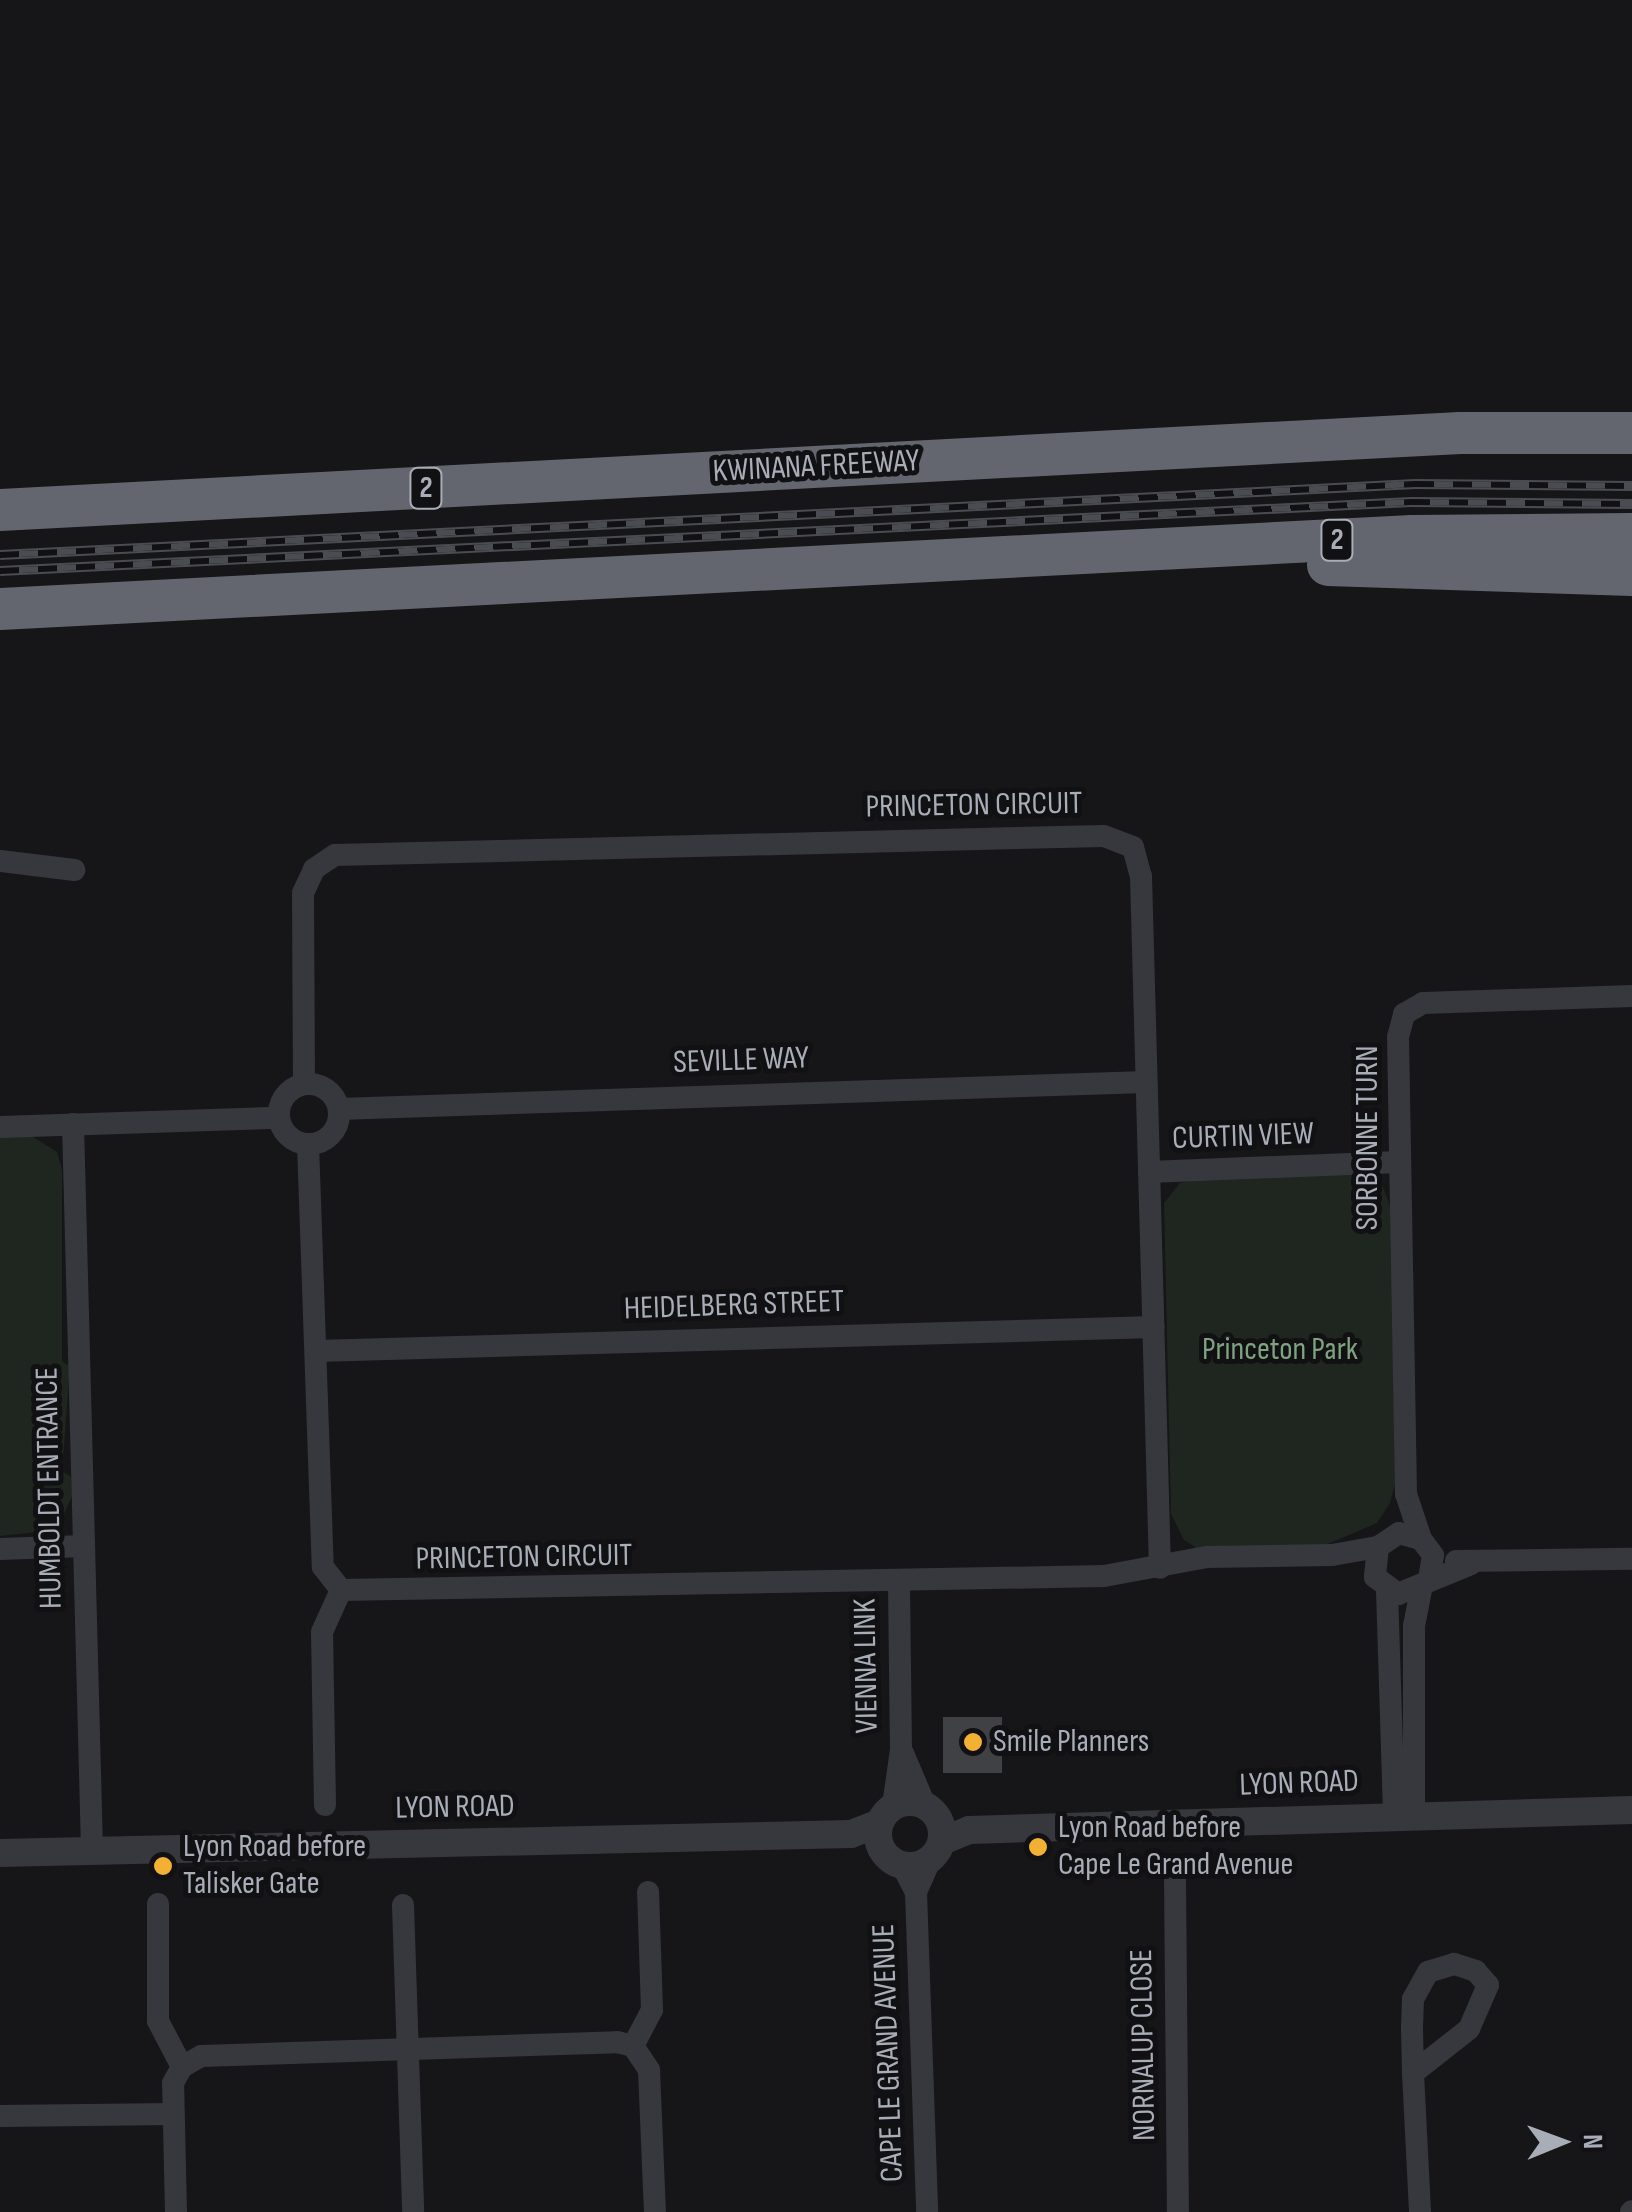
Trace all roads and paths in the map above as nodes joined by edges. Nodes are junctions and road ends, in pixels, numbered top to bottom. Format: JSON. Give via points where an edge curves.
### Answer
{"nodes":[{"id":1,"x":1632,"y":420,"type":"edge"},
{"id":2,"x":1460,"y":433,"type":"junction"},
{"id":3,"x":1632,"y":433,"type":"edge"},
{"id":4,"x":0,"y":510,"type":"edge"},
{"id":5,"x":1632,"y":534,"type":"edge"},
{"id":6,"x":1043,"y":558,"type":"junction"},
{"id":7,"x":1632,"y":575,"type":"edge"},
{"id":8,"x":0,"y":609,"type":"edge"},
{"id":9,"x":0,"y":860,"type":"edge"},
{"id":10,"x":74,"y":870,"type":"dead end"},
{"id":11,"x":1632,"y":996,"type":"edge"},
{"id":12,"x":1146,"y":1082,"type":"junction"},
{"id":13,"x":304,"y":1084,"type":"junction"},
{"id":14,"x":338,"y":1110,"type":"junction"},
{"id":15,"x":278,"y":1118,"type":"junction"},
{"id":16,"x":73,"y":1124,"type":"junction"},
{"id":17,"x":0,"y":1127,"type":"edge"},
{"id":18,"x":308,"y":1144,"type":"junction"},
{"id":19,"x":1400,"y":1162,"type":"junction"},
{"id":20,"x":1148,"y":1172,"type":"junction"},
{"id":21,"x":1154,"y":1326,"type":"junction"},
{"id":22,"x":317,"y":1350,"type":"junction"},
{"id":23,"x":1406,"y":1494,"type":"junction"},
{"id":24,"x":1385,"y":1541,"type":"junction"},
{"id":25,"x":84,"y":1546,"type":"junction"},
{"id":26,"x":1427,"y":1547,"type":"junction"},
{"id":27,"x":0,"y":1549,"type":"edge"},
{"id":28,"x":1332,"y":1555,"type":"junction"},
{"id":29,"x":1632,"y":1559,"type":"edge"},
{"id":30,"x":1471,"y":1564,"type":"junction"},
{"id":31,"x":1160,"y":1568,"type":"junction"},
{"id":32,"x":899,"y":1581,"type":"junction"},
{"id":33,"x":1381,"y":1583,"type":"junction"},
{"id":34,"x":1425,"y":1585,"type":"junction"},
{"id":35,"x":341,"y":1590,"type":"junction"},
{"id":36,"x":901,"y":1750,"type":"junction"},
{"id":37,"x":326,"y":1805,"type":"dead end"},
{"id":38,"x":1632,"y":1810,"type":"edge"},
{"id":39,"x":886,"y":1815,"type":"junction"},
{"id":40,"x":1404,"y":1816,"type":"junction"},
{"id":41,"x":934,"y":1831,"type":"junction"},
{"id":42,"x":852,"y":1834,"type":"junction"},
{"id":43,"x":92,"y":1850,"type":"junction"},
{"id":44,"x":0,"y":1852,"type":"edge"},
{"id":45,"x":894,"y":1859,"type":"junction"},
{"id":46,"x":1175,"y":1877,"type":"dead end"},
{"id":47,"x":648,"y":1892,"type":"dead end"},
{"id":48,"x":916,"y":1892,"type":"junction"},
{"id":49,"x":158,"y":1904,"type":"dead end"},
{"id":50,"x":403,"y":1905,"type":"dead end"},
{"id":51,"x":633,"y":2046,"type":"junction"},
{"id":52,"x":406,"y":2050,"type":"junction"},
{"id":53,"x":182,"y":2066,"type":"junction"},
{"id":54,"x":1413,"y":2074,"type":"junction"},
{"id":55,"x":173,"y":2114,"type":"junction"},
{"id":56,"x":0,"y":2116,"type":"edge"},
{"id":57,"x":176,"y":2212,"type":"edge"},
{"id":58,"x":413,"y":2212,"type":"edge"},
{"id":59,"x":655,"y":2212,"type":"edge"},
{"id":60,"x":927,"y":2212,"type":"edge"},
{"id":61,"x":1178,"y":2212,"type":"edge"},
{"id":62,"x":1420,"y":2212,"type":"edge"}],
"edges":[{"from":1,"to":2,"type":"highway","number":"2"},
{"from":2,"to":3,"type":"highway","name":"KWINANA FREEWAY","number":"2"},
{"from":2,"to":4,"type":"highway","name":"KWINANA FREEWAY","number":"2"},
{"from":5,"to":6,"type":"highway","number":"2","via":[[1412,536]]},
{"from":6,"to":7,"type":"highway","number":"2"},
{"from":6,"to":8,"type":"highway","number":"2"},
{"from":9,"to":10,"type":"street"},
{"from":11,"to":19,"type":"street","name":"SORBONNE TURN","via":[[1423,1003],[1404,1014],[1398,1037]]},
{"from":12,"to":13,"type":"street","name":"PRINCETON CIRCUIT","via":[[1141,876],[1132,847],[1104,836],[335,855],[314,868],[303,893]]},
{"from":12,"to":14,"type":"street","name":"SEVILLE WAY"},
{"from":12,"to":20,"type":"street","name":"PRINCETON CIRCUIT"},
{"from":13,"to":14,"type":"street","via":[[333,1093]]},
{"from":13,"to":15,"type":"street","via":[[289,1090]]},
{"from":14,"to":18,"type":"street","via":[[324,1140]]},
{"from":15,"to":16,"type":"street"},
{"from":15,"to":18,"type":"street","via":[[294,1141]]},
{"from":16,"to":17,"type":"street"},
{"from":16,"to":25,"type":"street","name":"HUMBOLDT ENTRANCE"},
{"from":18,"to":22,"type":"street"},
{"from":19,"to":20,"type":"street","name":"CURTIN VIEW"},
{"from":19,"to":23,"type":"street","name":"SORBONNE TURN"},
{"from":20,"to":21,"type":"street","name":"PRINCETON CIRCUIT"},
{"from":21,"to":22,"type":"street","name":"HEIDELBERG STREET"},
{"from":21,"to":31,"type":"street","name":"PRINCETON CIRCUIT"},
{"from":22,"to":35,"type":"street","via":[[323,1566]]},
{"from":23,"to":24,"type":"street","name":"SORBONNE TURN"},
{"from":23,"to":26,"type":"street","name":"SORBONNE TURN"},
{"from":24,"to":26,"type":"street","name":"PRINCETON CIRCUIT"},
{"from":24,"to":28,"type":"street","name":"PRINCETON CIRCUIT"},
{"from":24,"to":33,"type":"street","name":"SORBONNE TURN"},
{"from":25,"to":27,"type":"street"},
{"from":25,"to":43,"type":"street","name":"HUMBOLDT ENTRANCE"},
{"from":26,"to":30,"type":"street","name":"PRINCETON CIRCUIT"},
{"from":26,"to":34,"type":"street"},
{"from":28,"to":31,"type":"street","name":"PRINCETON CIRCUIT","via":[[1207,1557]]},
{"from":28,"to":33,"type":"street","name":"PRINCETON CIRCUIT"},
{"from":29,"to":30,"type":"street"},
{"from":30,"to":34,"type":"street"},
{"from":31,"to":32,"type":"street","name":"PRINCETON CIRCUIT","via":[[1104,1576]]},
{"from":32,"to":35,"type":"street","name":"PRINCETON CIRCUIT"},
{"from":32,"to":36,"type":"street","name":"VIENNA LINK"},
{"from":33,"to":34,"type":"street","via":[[1404,1594]]},
{"from":33,"to":40,"type":"street","name":"SORBONNE TURN"},
{"from":34,"to":40,"type":"street","via":[[1414,1626]]},
{"from":35,"to":37,"type":"street","via":[[322,1632]]},
{"from":36,"to":39,"type":"street","name":"VIENNA LINK"},
{"from":36,"to":41,"type":"street","name":"VIENNA LINK"},
{"from":38,"to":40,"type":"street","name":"LYON ROAD"},
{"from":39,"to":41,"type":"street","name":"LYON ROAD"},
{"from":39,"to":42,"type":"street","name":"LYON ROAD"},
{"from":39,"to":45,"type":"street"},
{"from":40,"to":41,"type":"street","name":"LYON ROAD"},
{"from":41,"to":45,"type":"street"},
{"from":41,"to":48,"type":"street","name":"CAPE LE GRAND AVENUE"},
{"from":42,"to":43,"type":"street","name":"LYON ROAD"},
{"from":42,"to":45,"type":"street"},
{"from":43,"to":44,"type":"street","name":"LYON ROAD"},
{"from":45,"to":48,"type":"street","name":"CAPE LE GRAND AVENUE"},
{"from":46,"to":61,"type":"street","name":"NORNALUP CLOSE"},
{"from":47,"to":51,"type":"street","via":[[652,2010]]},
{"from":48,"to":60,"type":"street","name":"CAPE LE GRAND AVENUE"},
{"from":49,"to":53,"type":"street","via":[[158,2021]]},
{"from":50,"to":52,"type":"street"},
{"from":51,"to":52,"type":"street"},
{"from":51,"to":59,"type":"street","via":[[649,2070]]},
{"from":52,"to":53,"type":"street","via":[[201,2056]]},
{"from":52,"to":58,"type":"street"},
{"from":53,"to":55,"type":"street","via":[[172,2084]]},
{"from":54,"to":54,"type":"street","via":[[1418,1980],[1454,1964],[1476,1971],[1488,1985],[1468,2029]]},
{"from":54,"to":62,"type":"street"},
{"from":55,"to":56,"type":"street"},
{"from":55,"to":57,"type":"street"}]}
